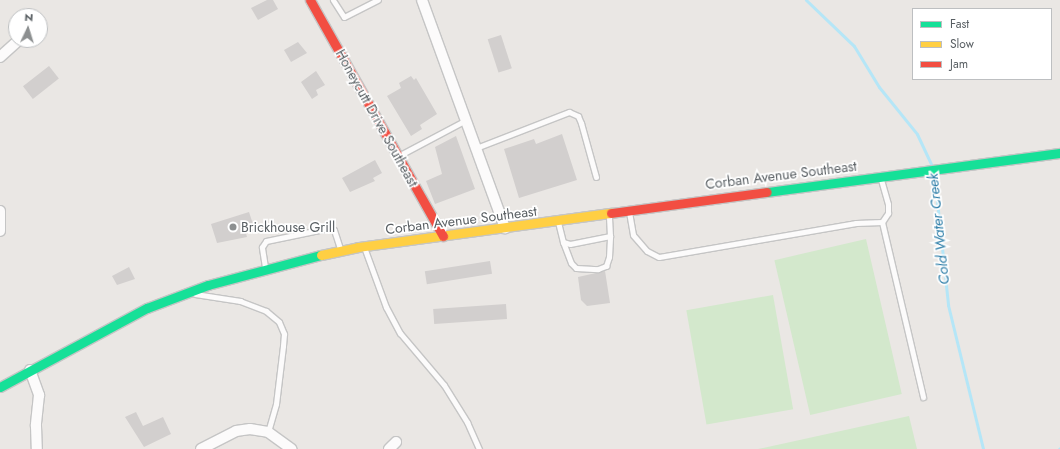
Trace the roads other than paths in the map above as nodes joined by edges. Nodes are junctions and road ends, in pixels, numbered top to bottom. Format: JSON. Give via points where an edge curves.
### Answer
{"nodes":[{"id":1,"x":310,"y":0,"type":"edge"},
{"id":2,"x":333,"y":0,"type":"edge"},
{"id":3,"x":378,"y":0,"type":"edge"},
{"id":4,"x":422,"y":0,"type":"edge"},
{"id":5,"x":10,"y":48,"type":"edge"},
{"id":6,"x":0,"y":57,"type":"edge"},
{"id":7,"x":466,"y":120,"type":"junction"},
{"id":8,"x":476,"y":148,"type":"junction"},
{"id":9,"x":1060,"y":153,"type":"edge"},
{"id":10,"x":399,"y":155,"type":"junction"},
{"id":11,"x":880,"y":176,"type":"junction"},
{"id":12,"x":596,"y":177,"type":"dead end"},
{"id":13,"x":628,"y":209,"type":"junction"},
{"id":14,"x":0,"y":211,"type":"edge"},
{"id":15,"x":609,"y":213,"type":"junction"},
{"id":16,"x":558,"y":221,"type":"junction"},
{"id":17,"x":882,"y":222,"type":"junction"},
{"id":18,"x":505,"y":228,"type":"junction"},
{"id":19,"x":0,"y":231,"type":"edge"},
{"id":20,"x":443,"y":236,"type":"junction"},
{"id":21,"x":610,"y":236,"type":"junction"},
{"id":22,"x":563,"y":242,"type":"junction"},
{"id":23,"x":364,"y":246,"type":"junction"},
{"id":24,"x":341,"y":251,"type":"junction"},
{"id":25,"x":266,"y":268,"type":"junction"},
{"id":26,"x":188,"y":292,"type":"junction"},
{"id":27,"x":30,"y":370,"type":"junction"},
{"id":28,"x":0,"y":387,"type":"edge"},
{"id":29,"x":924,"y":397,"type":"dead end"},
{"id":30,"x":268,"y":432,"type":"junction"},
{"id":31,"x":37,"y":449,"type":"edge"},
{"id":32,"x":201,"y":449,"type":"edge"},
{"id":33,"x":291,"y":449,"type":"edge"},
{"id":34,"x":479,"y":449,"type":"edge"}],
"edges":[{"from":1,"to":10,"type":"main road","name":"Honeycutt Drive Southeast"},
{"from":2,"to":3,"type":"lane","via":[[344,17]]},
{"from":4,"to":7,"type":"street"},
{"from":5,"to":6,"type":"street"},
{"from":7,"to":8,"type":"street"},
{"from":7,"to":10,"type":"lane"},
{"from":8,"to":12,"type":"lane","via":[[569,112],[578,116],[581,123]]},
{"from":8,"to":18,"type":"street"},
{"from":9,"to":11,"type":"main road","name":"Corban Avenue Southeast"},
{"from":10,"to":20,"type":"main road","name":"Honeycutt Drive Southeast"},
{"from":11,"to":13,"type":"main road","name":"Corban Avenue Southeast"},
{"from":11,"to":17,"type":"lane","via":[[888,204],[888,213]]},
{"from":13,"to":15,"type":"main road","name":"Corban Avenue Southeast"},
{"from":13,"to":17,"type":"lane","via":[[633,235],[647,251],[659,257],[856,222]]},
{"from":14,"to":19,"type":"street"},
{"from":15,"to":16,"type":"main road","name":"Corban Avenue Southeast"},
{"from":15,"to":21,"type":"lane"},
{"from":16,"to":18,"type":"main road","name":"Corban Avenue Southeast"},
{"from":16,"to":22,"type":"lane"},
{"from":17,"to":29,"type":"lane"},
{"from":18,"to":20,"type":"main road","name":"Corban Avenue Southeast"},
{"from":20,"to":23,"type":"main road","name":"Corban Avenue Southeast"},
{"from":21,"to":22,"type":"lane","via":[[570,244]]},
{"from":21,"to":22,"type":"lane","via":[[606,266],[598,269],[576,268],[571,263]]},
{"from":23,"to":24,"type":"main road","name":"Corban Avenue Southeast"},
{"from":23,"to":34,"type":"lane","via":[[386,307],[400,332],[444,385],[468,422]]},
{"from":24,"to":25,"type":"main road","name":"Corban Avenue Southeast"},
{"from":24,"to":25,"type":"lane","via":[[334,230],[329,228],[266,241],[262,247]]},
{"from":25,"to":26,"type":"main road","name":"Corban Avenue Southeast"},
{"from":26,"to":27,"type":"main road","name":"Corban Avenue Southeast","via":[[109,326]]},
{"from":26,"to":30,"type":"lane","via":[[240,301],[266,311],[279,322],[284,334],[283,346],[276,404]]},
{"from":27,"to":28,"type":"main road","name":"Corban Avenue Southeast"},
{"from":27,"to":31,"type":"street","via":[[39,395]]},
{"from":30,"to":32,"type":"street","via":[[236,431]]},
{"from":30,"to":33,"type":"street"}]}
